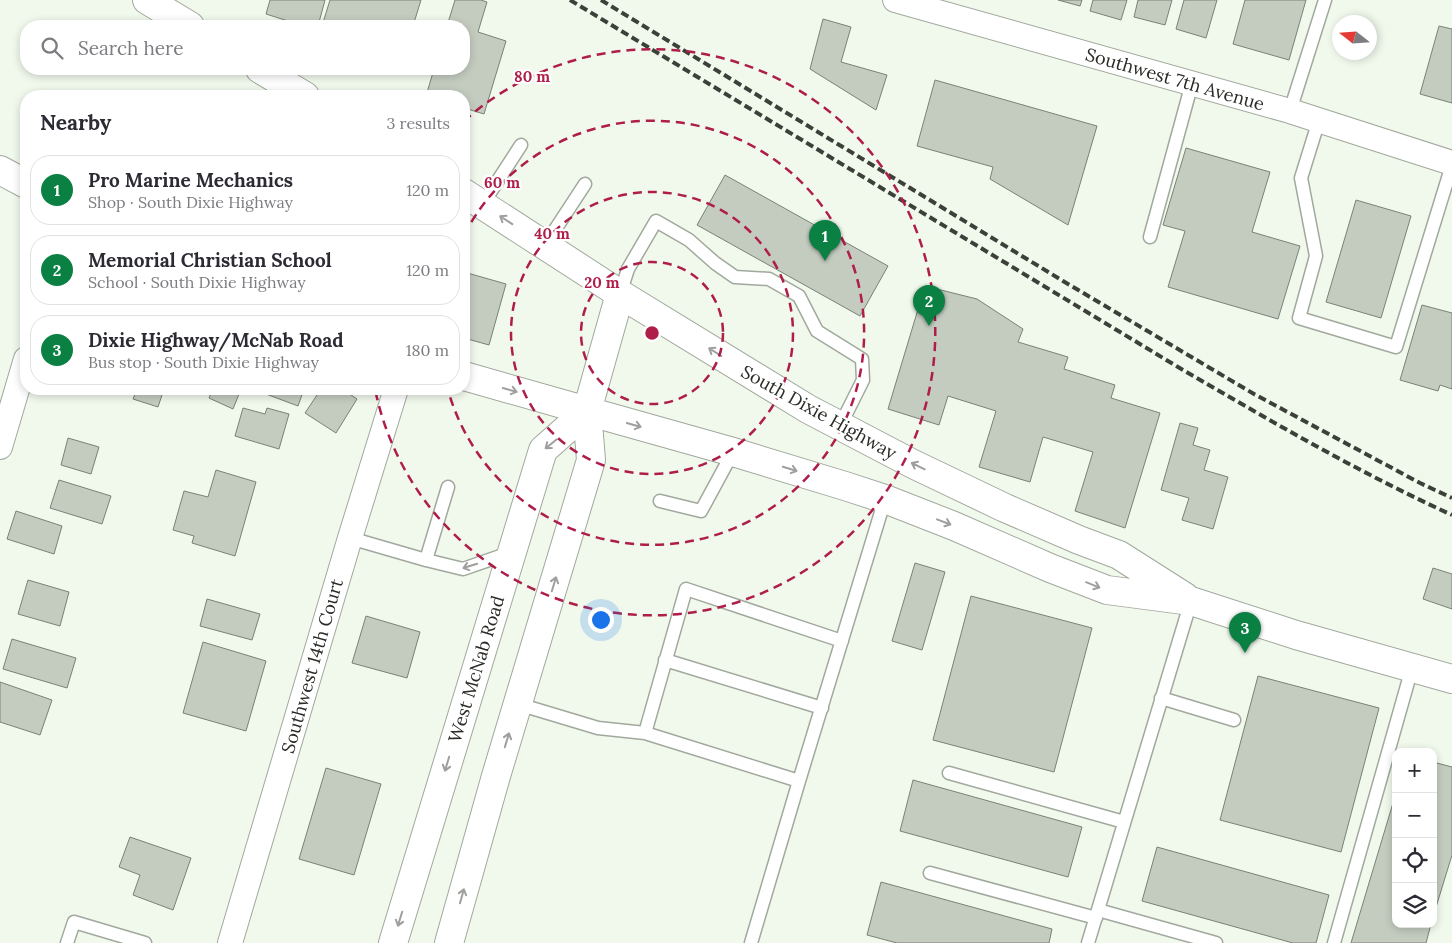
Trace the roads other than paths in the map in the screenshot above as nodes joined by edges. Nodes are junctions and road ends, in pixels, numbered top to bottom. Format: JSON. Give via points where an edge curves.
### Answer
{"nodes":[{"id":1,"x":147,"y":0,"type":"edge"},
{"id":2,"x":895,"y":0,"type":"edge"},
{"id":3,"x":1325,"y":0,"type":"edge"},
{"id":4,"x":180,"y":20,"type":"edge"},
{"id":5,"x":270,"y":75,"type":"edge"},
{"id":6,"x":1192,"y":84,"type":"junction"},
{"id":7,"x":295,"y":90,"type":"edge"},
{"id":8,"x":1290,"y":111,"type":"junction"},
{"id":9,"x":1318,"y":120,"type":"junction"},
{"id":10,"x":521,"y":144,"type":"dead end"},
{"id":11,"x":1452,"y":164,"type":"edge"},
{"id":12,"x":0,"y":170,"type":"edge"},
{"id":13,"x":20,"y":181,"type":"edge"},
{"id":14,"x":585,"y":184,"type":"dead end"},
{"id":15,"x":473,"y":199,"type":"edge"},
{"id":16,"x":1150,"y":237,"type":"dead end"},
{"id":17,"x":545,"y":245,"type":"junction"},
{"id":18,"x":620,"y":294,"type":"junction"},
{"id":19,"x":470,"y":378,"type":"edge"},
{"id":20,"x":20,"y":379,"type":"edge"},
{"id":21,"x":394,"y":395,"type":"edge"},
{"id":22,"x":587,"y":411,"type":"junction"},
{"id":23,"x":840,"y":426,"type":"junction"},
{"id":24,"x":0,"y":447,"type":"edge"},
{"id":25,"x":733,"y":452,"type":"junction"},
{"id":26,"x":448,"y":487,"type":"dead end"},
{"id":27,"x":886,"y":499,"type":"junction"},
{"id":28,"x":660,"y":501,"type":"dead end"},
{"id":29,"x":350,"y":538,"type":"junction"},
{"id":30,"x":512,"y":552,"type":"junction"},
{"id":31,"x":426,"y":560,"type":"junction"},
{"id":32,"x":1190,"y":601,"type":"junction"},
{"id":33,"x":842,"y":641,"type":"junction"},
{"id":34,"x":665,"y":660,"type":"junction"},
{"id":35,"x":1412,"y":668,"type":"junction"},
{"id":36,"x":1452,"y":679,"type":"edge"},
{"id":37,"x":1161,"y":698,"type":"junction"},
{"id":38,"x":518,"y":704,"type":"junction"},
{"id":39,"x":822,"y":708,"type":"junction"},
{"id":40,"x":1234,"y":720,"type":"dead end"},
{"id":41,"x":644,"y":733,"type":"junction"},
{"id":42,"x":949,"y":773,"type":"dead end"},
{"id":43,"x":799,"y":781,"type":"junction"},
{"id":44,"x":1124,"y":822,"type":"junction"},
{"id":45,"x":930,"y":873,"type":"dead end"},
{"id":46,"x":1097,"y":914,"type":"junction"},
{"id":47,"x":67,"y":943,"type":"edge"},
{"id":48,"x":145,"y":943,"type":"edge"},
{"id":49,"x":230,"y":943,"type":"edge"},
{"id":50,"x":393,"y":943,"type":"edge"},
{"id":51,"x":448,"y":943,"type":"edge"},
{"id":52,"x":751,"y":943,"type":"edge"},
{"id":53,"x":1088,"y":943,"type":"edge"},
{"id":54,"x":1216,"y":943,"type":"edge"},
{"id":55,"x":1334,"y":943,"type":"edge"}],
"edges":[{"from":1,"to":4,"type":"main road"},
{"from":2,"to":6,"type":"street","name":"Southwest 7th Avenue"},
{"from":3,"to":8,"type":"lane"},
{"from":5,"to":7,"type":"main road"},
{"from":6,"to":8,"type":"street","name":"Southwest 7th Avenue"},
{"from":6,"to":16,"type":"lane"},
{"from":8,"to":9,"type":"street","name":"Southwest 7th Avenue"},
{"from":9,"to":11,"type":"street","name":"Southwest 7th Avenue"},
{"from":9,"to":11,"type":"lane","via":[[1301,178],[1316,256],[1299,318],[1396,347]]},
{"from":10,"to":15,"type":"lane"},
{"from":12,"to":13,"type":"main road"},
{"from":14,"to":17,"type":"lane"},
{"from":17,"to":15,"type":"main road","name":"South Dixie Highway","one_way":true},
{"from":17,"to":18,"type":"main road","name":"South Dixie Highway"},
{"from":18,"to":22,"type":"main road"},
{"from":23,"to":18,"type":"main road","name":"South Dixie Highway","one_way":true},
{"from":18,"to":23,"type":"lane","via":[[628,269],[656,221],[689,240],[735,277],[769,279],[799,296],[817,331],[862,359],[863,380]]},
{"from":19,"to":22,"type":"main road","name":"South Dixie Highway","one_way":true},
{"from":20,"to":24,"type":"street"},
{"from":21,"to":29,"type":"street","name":"Southwest 14th Court"},
{"from":22,"to":25,"type":"main road","name":"South Dixie Highway","one_way":true},
{"from":22,"to":30,"type":"main road","name":"West McNab Road","one_way":true,"via":[[543,450]]},
{"from":38,"to":22,"type":"main road","one_way":true,"via":[[591,460]]},
{"from":32,"to":23,"type":"main road","name":"South Dixie Highway","one_way":true,"via":[[1119,555],[1005,508]]},
{"from":25,"to":27,"type":"main road","name":"South Dixie Highway","one_way":true},
{"from":25,"to":28,"type":"lane","via":[[701,511]]},
{"from":26,"to":31,"type":"lane"},
{"from":27,"to":32,"type":"main road","name":"South Dixie Highway","one_way":true,"via":[[1107,590]]},
{"from":27,"to":33,"type":"lane"},
{"from":29,"to":31,"type":"lane"},
{"from":29,"to":49,"type":"street","name":"Southwest 14th Court"},
{"from":30,"to":31,"type":"lane","one_way":true,"via":[[463,569]]},
{"from":30,"to":50,"type":"main road","name":"West McNab Road","one_way":true},
{"from":32,"to":35,"type":"main road","name":"South Dixie Highway"},
{"from":32,"to":37,"type":"lane"},
{"from":33,"to":34,"type":"lane","via":[[686,589]]},
{"from":33,"to":39,"type":"lane"},
{"from":34,"to":39,"type":"lane"},
{"from":34,"to":41,"type":"lane"},
{"from":35,"to":36,"type":"main road","name":"South Dixie Highway"},
{"from":35,"to":55,"type":"lane"},
{"from":37,"to":40,"type":"lane"},
{"from":37,"to":44,"type":"lane"},
{"from":38,"to":41,"type":"lane","via":[[598,728]]},
{"from":51,"to":38,"type":"main road","one_way":true},
{"from":39,"to":43,"type":"lane"},
{"from":41,"to":43,"type":"lane"},
{"from":42,"to":44,"type":"lane"},
{"from":43,"to":52,"type":"lane"},
{"from":44,"to":46,"type":"lane"},
{"from":45,"to":46,"type":"lane"},
{"from":46,"to":53,"type":"lane"},
{"from":46,"to":54,"type":"lane"},
{"from":47,"to":48,"type":"lane","via":[[74,922]]}]}
